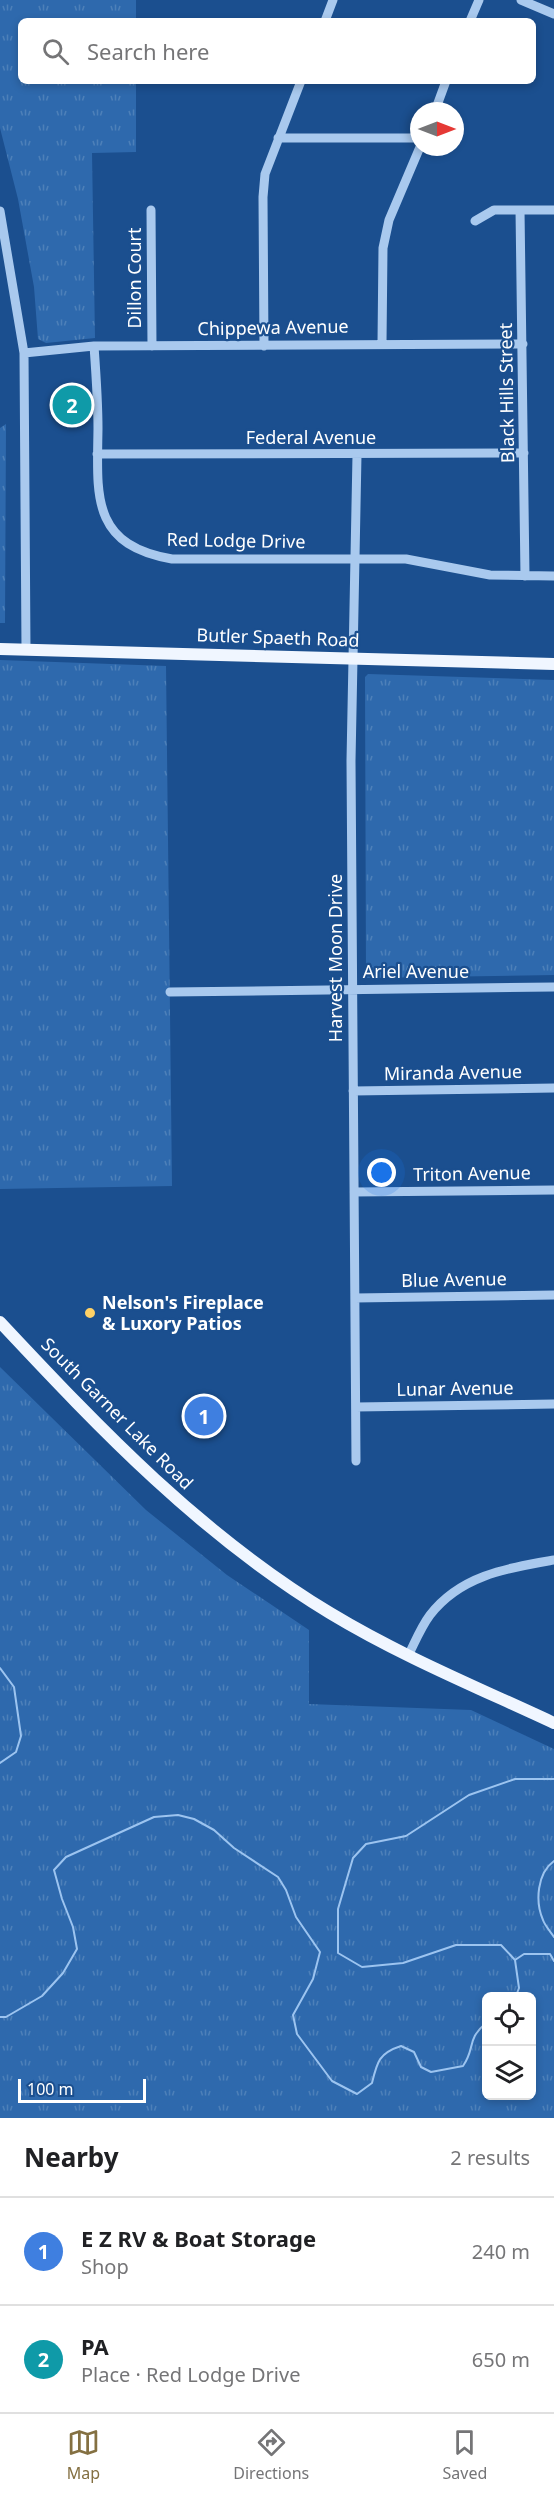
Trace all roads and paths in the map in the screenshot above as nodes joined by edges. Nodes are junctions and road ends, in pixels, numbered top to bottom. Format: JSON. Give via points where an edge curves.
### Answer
{"nodes":[{"id":1,"x":333,"y":0,"type":"edge"},
{"id":2,"x":478,"y":0,"type":"edge"},
{"id":3,"x":520,"y":0,"type":"edge"},
{"id":4,"x":554,"y":14,"type":"edge"},
{"id":5,"x":326,"y":18,"type":"edge"},
{"id":6,"x":471,"y":18,"type":"edge"},
{"id":7,"x":300,"y":84,"type":"edge"},
{"id":8,"x":445,"y":84,"type":"edge"},
{"id":9,"x":438,"y":102,"type":"edge"},
{"id":10,"x":278,"y":138,"type":"junction"},
{"id":11,"x":410,"y":138,"type":"edge"},
{"id":12,"x":416,"y":156,"type":"edge"},
{"id":13,"x":151,"y":210,"type":"dead end"},
{"id":14,"x":520,"y":210,"type":"junction"},
{"id":15,"x":554,"y":210,"type":"edge"},
{"id":16,"x":0,"y":211,"type":"edge"},
{"id":17,"x":475,"y":221,"type":"dead end"},
{"id":18,"x":382,"y":343,"type":"junction"},
{"id":19,"x":523,"y":344,"type":"junction"},
{"id":20,"x":94,"y":346,"type":"junction"},
{"id":21,"x":152,"y":346,"type":"junction"},
{"id":22,"x":264,"y":346,"type":"junction"},
{"id":23,"x":24,"y":353,"type":"junction"},
{"id":24,"x":524,"y":453,"type":"junction"},
{"id":25,"x":98,"y":454,"type":"junction"},
{"id":26,"x":357,"y":455,"type":"junction"},
{"id":27,"x":356,"y":560,"type":"junction"},
{"id":28,"x":525,"y":576,"type":"junction"},
{"id":29,"x":554,"y":576,"type":"edge"},
{"id":30,"x":0,"y":649,"type":"edge"},
{"id":31,"x":26,"y":649,"type":"junction"},
{"id":32,"x":354,"y":658,"type":"junction"},
{"id":33,"x":554,"y":664,"type":"edge"},
{"id":34,"x":554,"y":987,"type":"edge"},
{"id":35,"x":352,"y":989,"type":"junction"},
{"id":36,"x":170,"y":992,"type":"dead end"},
{"id":37,"x":554,"y":1088,"type":"edge"},
{"id":38,"x":353,"y":1091,"type":"junction"},
{"id":39,"x":554,"y":1190,"type":"edge"},
{"id":40,"x":354,"y":1192,"type":"junction"},
{"id":41,"x":554,"y":1295,"type":"edge"},
{"id":42,"x":355,"y":1298,"type":"junction"},
{"id":43,"x":0,"y":1322,"type":"edge"},
{"id":44,"x":554,"y":1404,"type":"edge"},
{"id":45,"x":356,"y":1407,"type":"junction"},
{"id":46,"x":356,"y":1461,"type":"dead end"},
{"id":47,"x":554,"y":1560,"type":"edge"},
{"id":48,"x":408,"y":1656,"type":"junction"},
{"id":49,"x":554,"y":1724,"type":"edge"}],
"edges":[{"from":1,"to":5,"type":"street"},
{"from":2,"to":6,"type":"street"},
{"from":3,"to":4,"type":"street"},
{"from":7,"to":10,"type":"street"},
{"from":8,"to":9,"type":"street"},
{"from":10,"to":11,"type":"street"},
{"from":10,"to":22,"type":"street","via":[[265,174],[263,197]]},
{"from":12,"to":18,"type":"street","via":[[389,220],[382,248]]},
{"from":13,"to":21,"type":"street","name":"Dillon Court"},
{"from":14,"to":15,"type":"street"},
{"from":14,"to":17,"type":"street","via":[[494,210]]},
{"from":14,"to":19,"type":"street","name":"Black Hills Street"},
{"from":16,"to":23,"type":"street"},
{"from":18,"to":19,"type":"street","name":"Chippewa Avenue"},
{"from":18,"to":22,"type":"street","name":"Chippewa Avenue"},
{"from":19,"to":24,"type":"street","name":"Black Hills Street"},
{"from":20,"to":21,"type":"street","name":"Chippewa Avenue"},
{"from":20,"to":23,"type":"street","name":"Chippewa Avenue"},
{"from":20,"to":25,"type":"street","name":"Red Lodge Drive"},
{"from":21,"to":22,"type":"street","name":"Chippewa Avenue"},
{"from":23,"to":31,"type":"street"},
{"from":24,"to":26,"type":"street","name":"Federal Avenue"},
{"from":24,"to":28,"type":"street","name":"Black Hills Street"},
{"from":25,"to":26,"type":"street","name":"Federal Avenue"},
{"from":25,"to":27,"type":"street","name":"Red Lodge Drive","via":[[98,495],[107,521],[126,543],[147,555],[172,559]]},
{"from":26,"to":27,"type":"street","name":"Harvest Moon Drive"},
{"from":27,"to":28,"type":"street","name":"Red Lodge Drive","via":[[406,559],[490,575]]},
{"from":27,"to":32,"type":"street","name":"Harvest Moon Drive"},
{"from":28,"to":29,"type":"street","name":"Red Lodge Drive"},
{"from":30,"to":31,"type":"main road","name":"Butler Spaeth Road"},
{"from":31,"to":32,"type":"main road","name":"Butler Spaeth Road"},
{"from":32,"to":33,"type":"main road","name":"Butler Spaeth Road"},
{"from":32,"to":35,"type":"street","name":"Harvest Moon Drive"},
{"from":34,"to":35,"type":"street","name":"Ariel Avenue"},
{"from":35,"to":36,"type":"street","name":"Ariel Avenue"},
{"from":35,"to":38,"type":"street","name":"Harvest Moon Drive"},
{"from":37,"to":38,"type":"street","name":"Miranda Avenue"},
{"from":38,"to":40,"type":"street","name":"Harvest Moon Drive"},
{"from":39,"to":40,"type":"street","name":"Triton Avenue"},
{"from":40,"to":42,"type":"street","name":"Harvest Moon Drive"},
{"from":41,"to":42,"type":"street","name":"Blue Avenue"},
{"from":42,"to":45,"type":"street","name":"Harvest Moon Drive"},
{"from":43,"to":48,"type":"main road","name":"South Garner Lake Road","via":[[121,1449],[244,1556],[328,1612]]},
{"from":44,"to":45,"type":"street","name":"Lunar Avenue"},
{"from":45,"to":46,"type":"street","name":"Harvest Moon Drive"},
{"from":47,"to":48,"type":"street","via":[[497,1570],[464,1585],[430,1615]]},
{"from":48,"to":49,"type":"main road","name":"South Garner Lake Road"}]}
